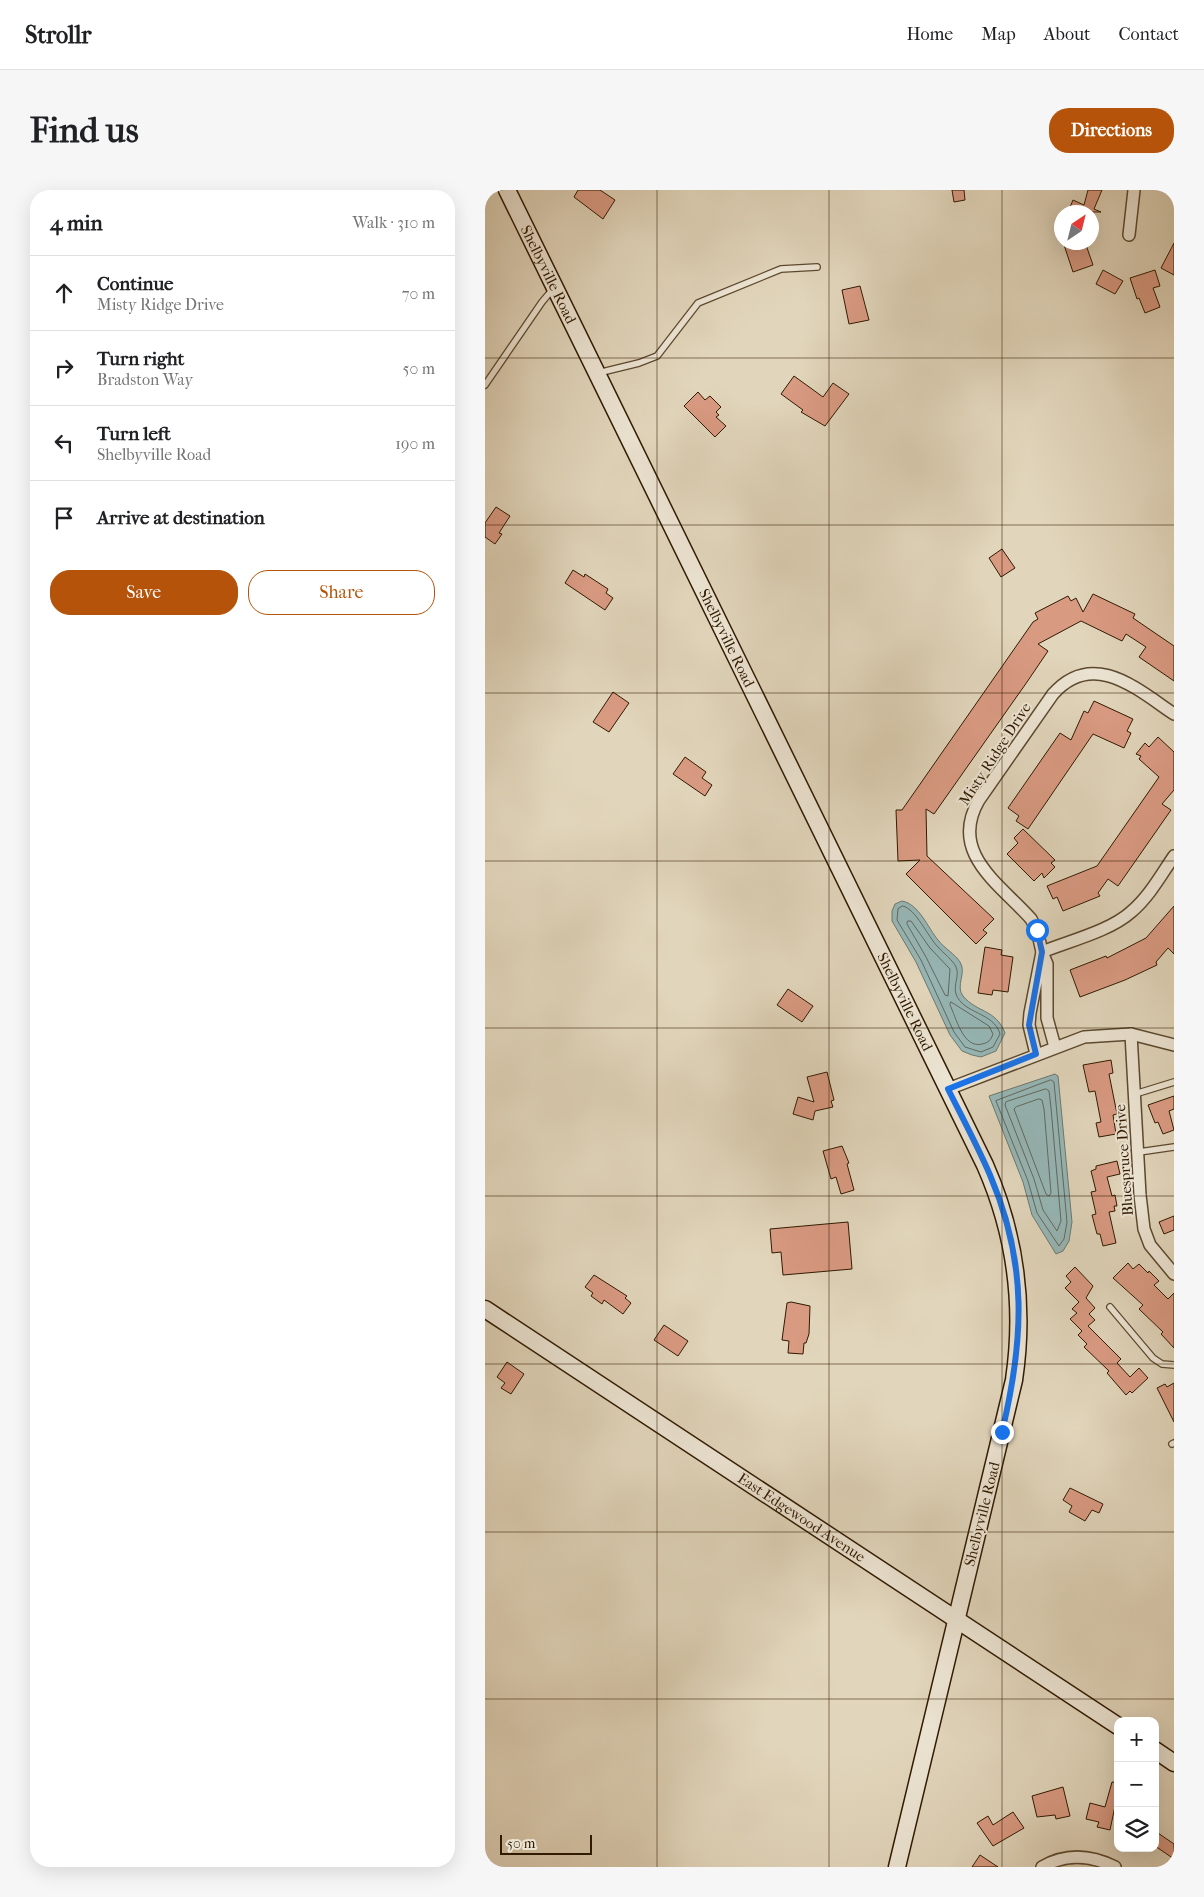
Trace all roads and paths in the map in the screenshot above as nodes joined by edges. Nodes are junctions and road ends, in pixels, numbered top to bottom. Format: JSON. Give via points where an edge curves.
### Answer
{"nodes":[{"id":1,"x":507,"y":190,"type":"edge"},
{"id":2,"x":1134,"y":190,"type":"edge"},
{"id":3,"x":1129,"y":235,"type":"dead end"},
{"id":4,"x":817,"y":267,"type":"dead end"},
{"id":5,"x":554,"y":288,"type":"junction"},
{"id":6,"x":596,"y":374,"type":"junction"},
{"id":7,"x":485,"y":385,"type":"edge"},
{"id":8,"x":1174,"y":714,"type":"edge"},
{"id":9,"x":1174,"y":856,"type":"edge"},
{"id":10,"x":1042,"y":952,"type":"junction"},
{"id":11,"x":1131,"y":1034,"type":"junction"},
{"id":12,"x":1174,"y":1045,"type":"edge"},
{"id":13,"x":1055,"y":1047,"type":"junction"},
{"id":14,"x":1036,"y":1054,"type":"junction"},
{"id":15,"x":1174,"y":1082,"type":"edge"},
{"id":16,"x":948,"y":1089,"type":"junction"},
{"id":17,"x":1135,"y":1094,"type":"junction"},
{"id":18,"x":1174,"y":1147,"type":"edge"},
{"id":19,"x":1139,"y":1152,"type":"junction"},
{"id":20,"x":1174,"y":1274,"type":"edge"},
{"id":21,"x":1110,"y":1308,"type":"dead end"},
{"id":22,"x":485,"y":1310,"type":"edge"},
{"id":23,"x":1174,"y":1365,"type":"edge"},
{"id":24,"x":956,"y":1621,"type":"junction"},
{"id":25,"x":1114,"y":1723,"type":"edge"},
{"id":26,"x":1159,"y":1753,"type":"edge"},
{"id":27,"x":1174,"y":1763,"type":"edge"},
{"id":28,"x":897,"y":1867,"type":"edge"},
{"id":29,"x":1042,"y":1867,"type":"edge"},
{"id":30,"x":1115,"y":1867,"type":"edge"}],
"edges":[{"from":1,"to":5,"type":"main road","name":"Shelbyville Road"},
{"from":2,"to":3,"type":"street"},
{"from":4,"to":6,"type":"lane","via":[[781,269],[698,303],[657,356]]},
{"from":5,"to":6,"type":"main road","name":"Shelbyville Road"},
{"from":5,"to":7,"type":"lane"},
{"from":6,"to":16,"type":"main road","name":"Shelbyville Road"},
{"from":8,"to":10,"type":"street","name":"Misty Ridge Drive","via":[[1128,683],[1108,675],[1075,678],[1061,686],[979,800],[970,828],[977,861],[1031,919]]},
{"from":9,"to":10,"type":"street","via":[[1144,899],[1130,913],[1114,923]]},
{"from":10,"to":13,"type":"street","name":"Misty Ridge Drive","via":[[1047,964],[1047,1018]]},
{"from":10,"to":14,"type":"street","name":"Misty Ridge Drive","via":[[1029,1025]]},
{"from":11,"to":12,"type":"street"},
{"from":11,"to":13,"type":"street","via":[[1096,1034]]},
{"from":11,"to":17,"type":"street","name":"Bluespruce Drive"},
{"from":13,"to":14,"type":"street"},
{"from":14,"to":16,"type":"street"},
{"from":15,"to":17,"type":"lane"},
{"from":16,"to":24,"type":"main road","name":"Shelbyville Road","via":[[990,1175],[1005,1218],[1015,1262],[1019,1313],[1014,1380]]},
{"from":17,"to":19,"type":"street","name":"Bluespruce Drive"},
{"from":18,"to":19,"type":"lane"},
{"from":19,"to":20,"type":"street","name":"Bluespruce Drive","via":[[1143,1229],[1150,1245]]},
{"from":21,"to":23,"type":"lane","via":[[1153,1358],[1162,1364]]},
{"from":22,"to":24,"type":"main road","name":"East Edgewood Avenue"},
{"from":24,"to":25,"type":"main road","name":"East Edgewood Avenue"},
{"from":24,"to":28,"type":"main road","name":"Shelbyville Road"},
{"from":26,"to":27,"type":"main road"},
{"from":29,"to":30,"type":"street","via":[[1055,1860],[1073,1857],[1090,1858]]}]}
